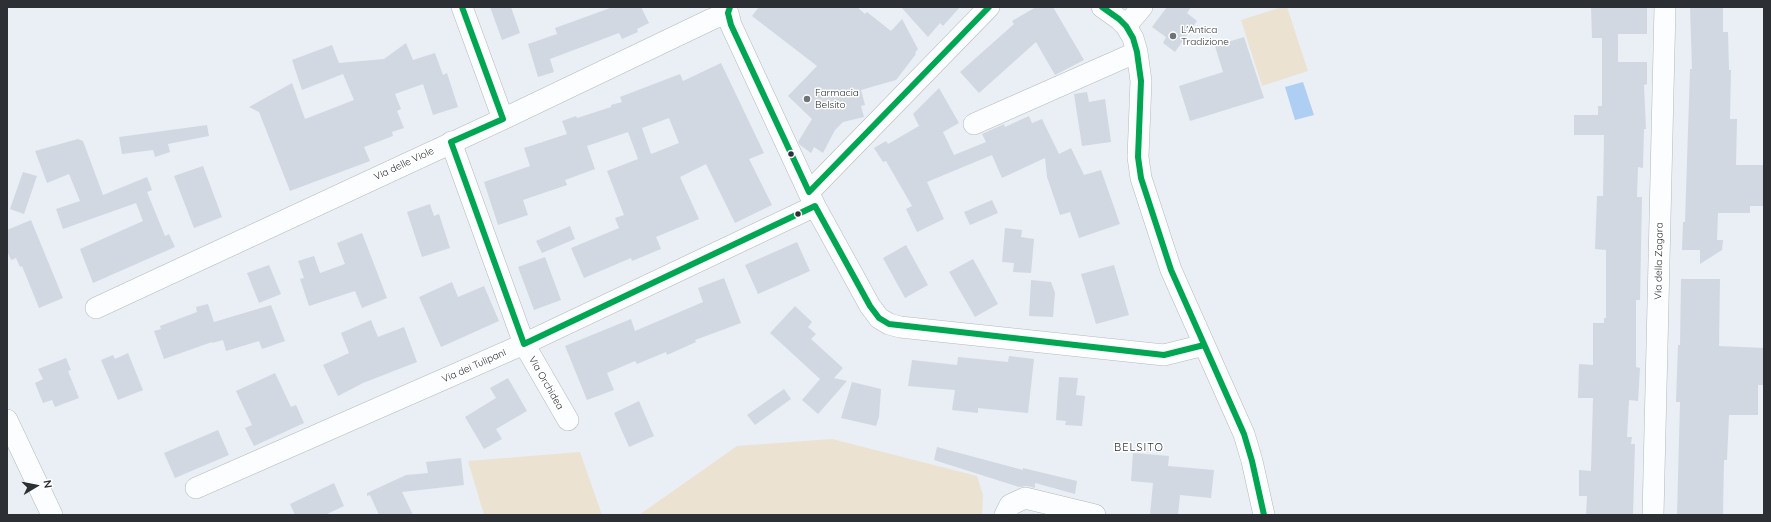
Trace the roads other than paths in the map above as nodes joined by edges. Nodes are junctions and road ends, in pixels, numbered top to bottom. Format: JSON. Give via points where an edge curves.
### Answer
{"nodes":[{"id":1,"x":462,"y":7,"type":"edge"},
{"id":2,"x":989,"y":7,"type":"edge"},
{"id":3,"x":1102,"y":7,"type":"edge"},
{"id":4,"x":1142,"y":7,"type":"edge"},
{"id":5,"x":1665,"y":7,"type":"edge"},
{"id":6,"x":729,"y":10,"type":"edge"},
{"id":7,"x":1126,"y":26,"type":"junction"},
{"id":8,"x":1138,"y":52,"type":"junction"},
{"id":9,"x":503,"y":119,"type":"junction"},
{"id":10,"x":974,"y":124,"type":"dead end"},
{"id":11,"x":451,"y":142,"type":"junction"},
{"id":12,"x":812,"y":199,"type":"junction"},
{"id":13,"x":96,"y":308,"type":"dead end"},
{"id":14,"x":524,"y":344,"type":"junction"},
{"id":15,"x":1204,"y":345,"type":"junction"},
{"id":16,"x":7,"y":420,"type":"edge"},
{"id":17,"x":568,"y":420,"type":"dead end"},
{"id":18,"x":196,"y":488,"type":"dead end"},
{"id":19,"x":47,"y":513,"type":"edge"},
{"id":20,"x":1006,"y":515,"type":"edge"},
{"id":21,"x":1095,"y":515,"type":"edge"},
{"id":22,"x":1264,"y":515,"type":"edge"},
{"id":23,"x":1653,"y":515,"type":"edge"}],
"edges":[{"from":1,"to":9,"type":"street"},
{"from":2,"to":12,"type":"street","name":"Via dei Tulipani"},
{"from":3,"to":7,"type":"street"},
{"from":4,"to":7,"type":"street"},
{"from":5,"to":23,"type":"street","name":"Via della Zagara"},
{"from":6,"to":9,"type":"street","name":"Via delle Viole"},
{"from":6,"to":12,"type":"street","via":[[731,25]]},
{"from":7,"to":8,"type":"street"},
{"from":8,"to":10,"type":"street"},
{"from":8,"to":15,"type":"street","via":[[1141,81],[1138,157],[1141,178],[1171,270]]},
{"from":9,"to":11,"type":"street","name":"Via delle Viole"},
{"from":11,"to":13,"type":"street","name":"Via delle Viole"},
{"from":11,"to":14,"type":"street","name":"Via Orchidea"},
{"from":12,"to":14,"type":"street","name":"Via dei Tulipani"},
{"from":12,"to":15,"type":"street","via":[[870,306],[879,318],[890,324],[1164,355]]},
{"from":14,"to":17,"type":"street","name":"Via Orchidea"},
{"from":14,"to":18,"type":"street","name":"Via dei Tulipani"},
{"from":15,"to":22,"type":"street","via":[[1244,434]]},
{"from":16,"to":19,"type":"street"},
{"from":20,"to":21,"type":"street","via":[[1010,505],[1025,498]]}]}
